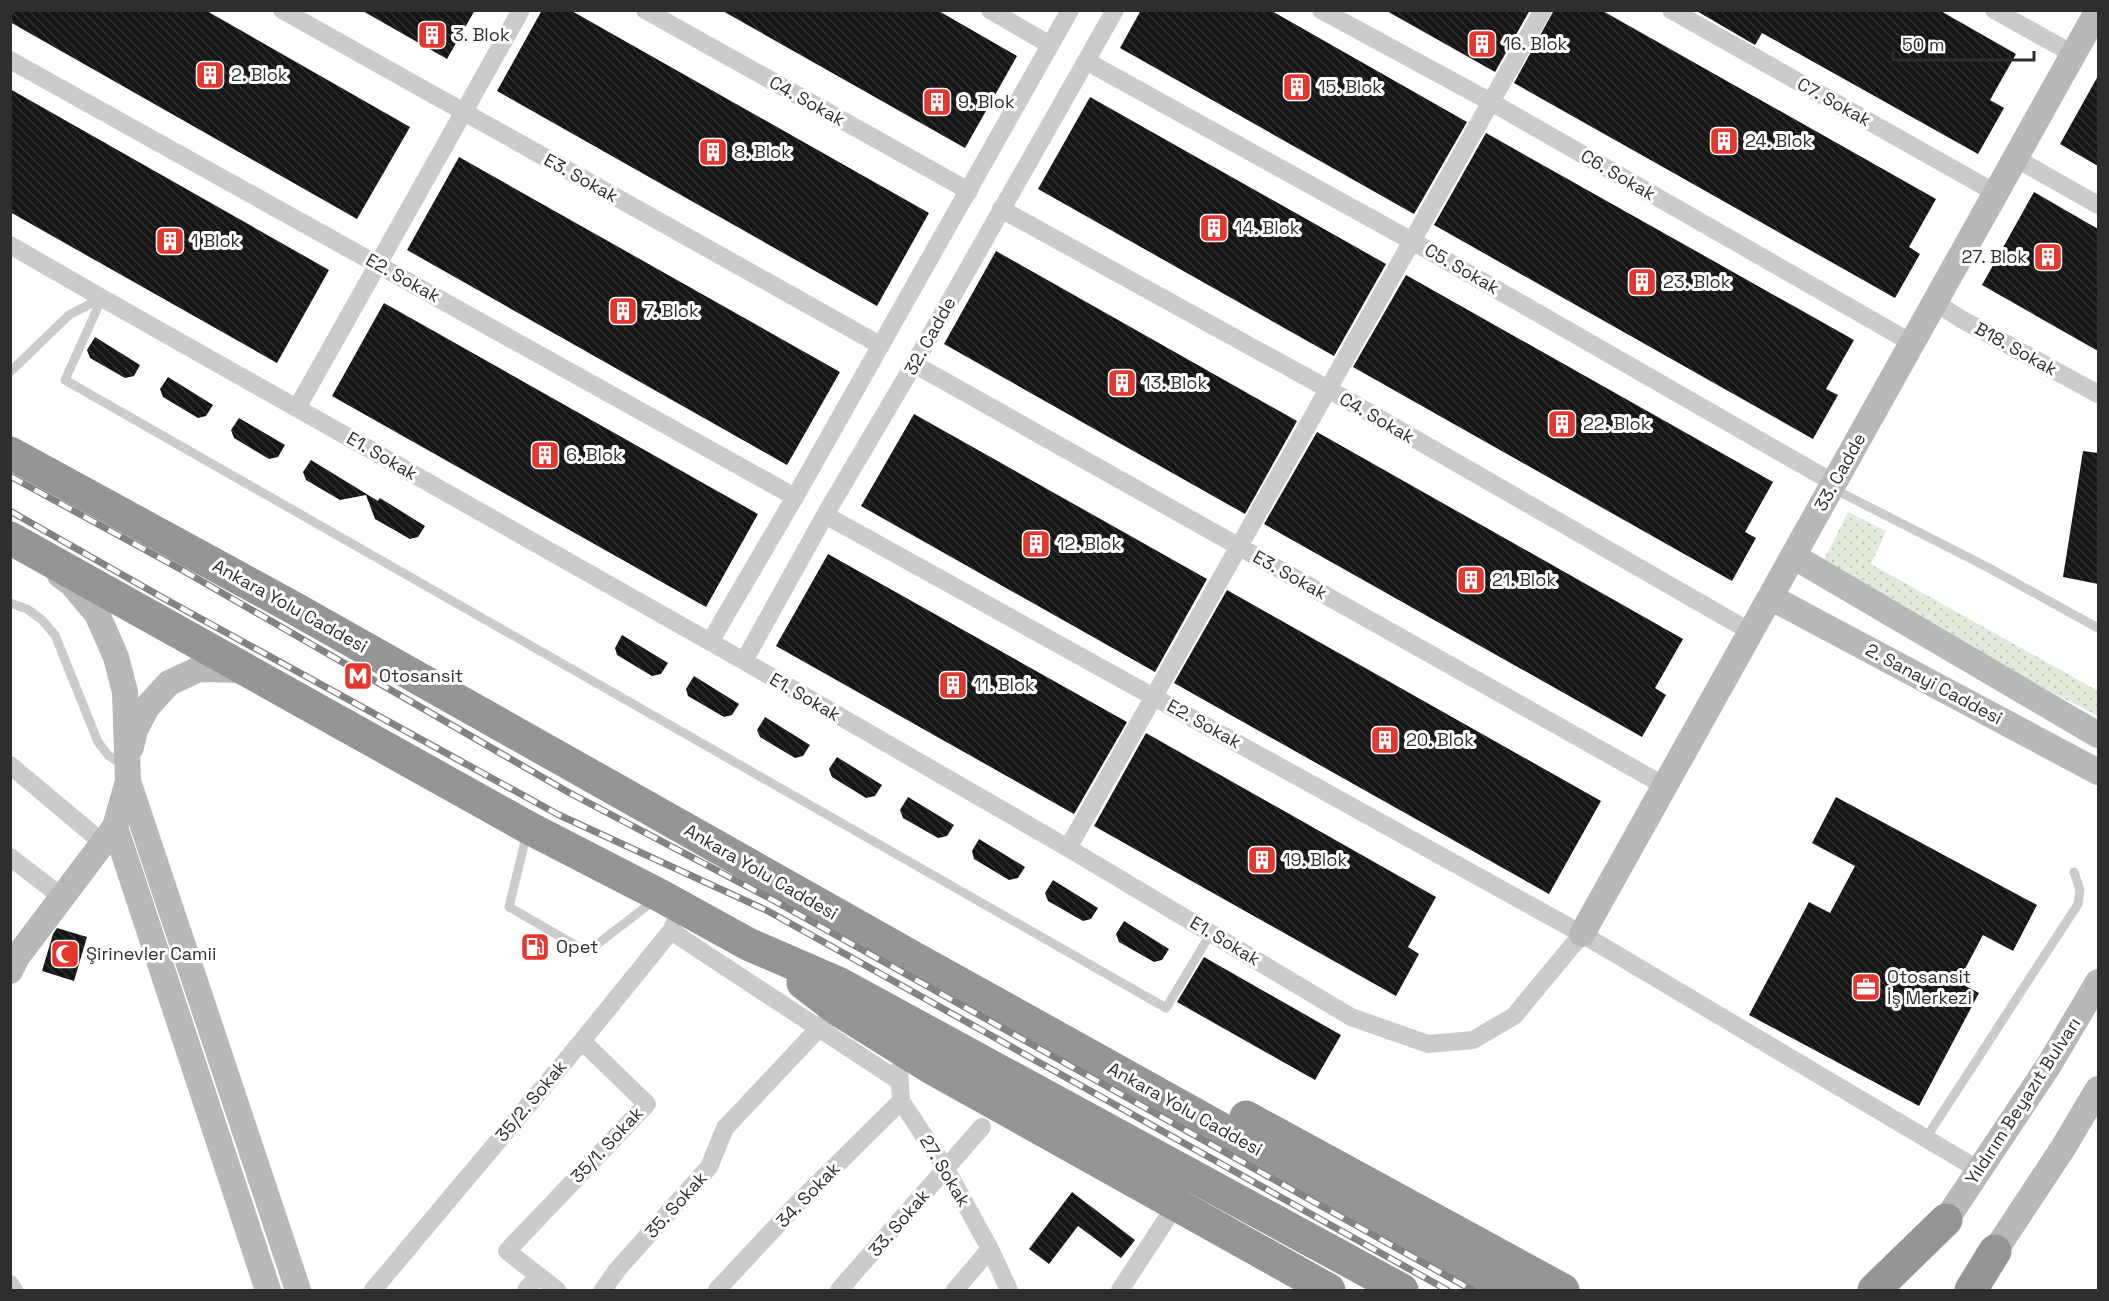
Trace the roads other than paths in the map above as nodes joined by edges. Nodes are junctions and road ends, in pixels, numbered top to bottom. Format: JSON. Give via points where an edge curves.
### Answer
{"nodes":[{"id":1,"x":282,"y":10,"type":"edge"},
{"id":2,"x":521,"y":10,"type":"edge"},
{"id":3,"x":645,"y":10,"type":"edge"},
{"id":4,"x":990,"y":10,"type":"edge"},
{"id":5,"x":1070,"y":10,"type":"edge"},
{"id":6,"x":1115,"y":10,"type":"edge"},
{"id":7,"x":1321,"y":10,"type":"edge"},
{"id":8,"x":1543,"y":10,"type":"edge"},
{"id":9,"x":1671,"y":10,"type":"edge"},
{"id":10,"x":1994,"y":10,"type":"edge"},
{"id":11,"x":2098,"y":12,"type":"edge"},
{"id":12,"x":1050,"y":45,"type":"junction"},
{"id":13,"x":2073,"y":54,"type":"junction"},
{"id":14,"x":10,"y":60,"type":"edge"},
{"id":15,"x":1086,"y":61,"type":"junction"},
{"id":16,"x":1491,"y":102,"type":"junction"},
{"id":17,"x":464,"y":112,"type":"junction"},
{"id":18,"x":2015,"y":158,"type":"junction"},
{"id":19,"x":969,"y":191,"type":"junction"},
{"id":20,"x":1996,"y":193,"type":"junction"},
{"id":21,"x":2098,"y":205,"type":"edge"},
{"id":22,"x":1000,"y":209,"type":"junction"},
{"id":23,"x":1412,"y":241,"type":"junction"},
{"id":24,"x":10,"y":245,"type":"edge"},
{"id":25,"x":378,"y":264,"type":"junction"},
{"id":26,"x":102,"y":298,"type":"junction"},
{"id":27,"x":1935,"y":302,"type":"junction"},
{"id":28,"x":1912,"y":343,"type":"junction"},
{"id":29,"x":880,"y":345,"type":"junction"},
{"id":30,"x":914,"y":364,"type":"junction"},
{"id":31,"x":10,"y":372,"type":"edge"},
{"id":32,"x":1328,"y":389,"type":"junction"},
{"id":33,"x":2098,"y":394,"type":"edge"},
{"id":34,"x":297,"y":408,"type":"junction"},
{"id":35,"x":10,"y":453,"type":"edge"},
{"id":36,"x":1833,"y":485,"type":"junction"},
{"id":37,"x":795,"y":497,"type":"junction"},
{"id":38,"x":825,"y":515,"type":"junction"},
{"id":39,"x":10,"y":539,"type":"edge"},
{"id":40,"x":1239,"y":546,"type":"junction"},
{"id":41,"x":1793,"y":556,"type":"junction"},
{"id":42,"x":1770,"y":597,"type":"junction"},
{"id":43,"x":10,"y":603,"type":"edge"},
{"id":44,"x":2098,"y":628,"type":"edge"},
{"id":45,"x":1751,"y":632,"type":"junction"},
{"id":46,"x":710,"y":642,"type":"junction"},
{"id":47,"x":744,"y":662,"type":"junction"},
{"id":48,"x":249,"y":670,"type":"junction"},
{"id":49,"x":1153,"y":697,"type":"junction"},
{"id":50,"x":2098,"y":735,"type":"edge"},
{"id":51,"x":10,"y":765,"type":"edge"},
{"id":52,"x":128,"y":770,"type":"junction"},
{"id":53,"x":2098,"y":772,"type":"edge"},
{"id":54,"x":1665,"y":786,"type":"junction"},
{"id":55,"x":529,"y":828,"type":"junction"},
{"id":56,"x":109,"y":835,"type":"junction"},
{"id":57,"x":1068,"y":848,"type":"junction"},
{"id":58,"x":726,"y":852,"type":"junction"},
{"id":59,"x":10,"y":857,"type":"edge"},
{"id":60,"x":2074,"y":872,"type":"dead end"},
{"id":61,"x":62,"y":897,"type":"junction"},
{"id":62,"x":671,"y":911,"type":"junction"},
{"id":63,"x":1211,"y":933,"type":"junction"},
{"id":64,"x":1582,"y":934,"type":"junction"},
{"id":65,"x":748,"y":944,"type":"junction"},
{"id":66,"x":10,"y":971,"type":"edge"},
{"id":67,"x":2098,"y":982,"type":"edge"},
{"id":68,"x":827,"y":1018,"type":"junction"},
{"id":69,"x":582,"y":1041,"type":"junction"},
{"id":70,"x":900,"y":1049,"type":"junction"},
{"id":71,"x":899,"y":1081,"type":"junction"},
{"id":72,"x":2098,"y":1089,"type":"edge"},
{"id":73,"x":901,"y":1101,"type":"junction"},
{"id":74,"x":982,"y":1127,"type":"dead end"},
{"id":75,"x":1926,"y":1138,"type":"junction"},
{"id":76,"x":946,"y":1169,"type":"junction"},
{"id":77,"x":1978,"y":1170,"type":"junction"},
{"id":78,"x":1175,"y":1206,"type":"junction"},
{"id":79,"x":1946,"y":1220,"type":"junction"},
{"id":80,"x":990,"y":1249,"type":"junction"},
{"id":81,"x":1995,"y":1251,"type":"junction"},
{"id":82,"x":538,"y":1276,"type":"junction"},
{"id":83,"x":10,"y":1284,"type":"edge"},
{"id":84,"x":1311,"y":1284,"type":"edge"},
{"id":85,"x":14,"y":1290,"type":"edge"},
{"id":86,"x":268,"y":1290,"type":"edge"},
{"id":87,"x":298,"y":1290,"type":"edge"},
{"id":88,"x":373,"y":1290,"type":"edge"},
{"id":89,"x":526,"y":1290,"type":"edge"},
{"id":90,"x":557,"y":1290,"type":"edge"},
{"id":91,"x":603,"y":1290,"type":"edge"},
{"id":92,"x":717,"y":1290,"type":"edge"},
{"id":93,"x":839,"y":1290,"type":"edge"},
{"id":94,"x":955,"y":1290,"type":"edge"},
{"id":95,"x":1009,"y":1290,"type":"edge"},
{"id":96,"x":1120,"y":1290,"type":"edge"},
{"id":97,"x":1402,"y":1290,"type":"edge"},
{"id":98,"x":1511,"y":1290,"type":"edge"},
{"id":99,"x":1563,"y":1290,"type":"edge"},
{"id":100,"x":1874,"y":1290,"type":"edge"},
{"id":101,"x":1907,"y":1290,"type":"edge"},
{"id":102,"x":1971,"y":1290,"type":"edge"},
{"id":103,"x":1979,"y":1290,"type":"edge"}],
"edges":[{"from":1,"to":17,"type":"street","name":"E3. Sokak"},
{"from":2,"to":17,"type":"street"},
{"from":3,"to":19,"type":"street","name":"C4. Sokak"},
{"from":4,"to":12,"type":"street"},
{"from":5,"to":12,"type":"street"},
{"from":6,"to":15,"type":"street","name":"32. Cadde"},
{"from":7,"to":16,"type":"street","name":"C6. Sokak"},
{"from":8,"to":16,"type":"street"},
{"from":9,"to":20,"type":"street","name":"C7. Sokak"},
{"from":10,"to":13,"type":"street"},
{"from":11,"to":13,"type":"main road","name":"33. Cadde"},
{"from":12,"to":19,"type":"street"},
{"from":13,"to":18,"type":"main road","name":"33. Cadde"},
{"from":14,"to":25,"type":"street","name":"E2. Sokak"},
{"from":15,"to":22,"type":"street","name":"32. Cadde"},
{"from":15,"to":23,"type":"street","name":"C5. Sokak"},
{"from":16,"to":23,"type":"street"},
{"from":16,"to":28,"type":"street","name":"C6. Sokak"},
{"from":17,"to":25,"type":"street"},
{"from":17,"to":29,"type":"street","name":"E3. Sokak"},
{"from":18,"to":20,"type":"main road","name":"33. Cadde"},
{"from":18,"to":21,"type":"street"},
{"from":19,"to":29,"type":"street"},
{"from":20,"to":27,"type":"main road","name":"33. Cadde"},
{"from":22,"to":30,"type":"street","name":"32. Cadde"},
{"from":22,"to":32,"type":"street","name":"C4. Sokak"},
{"from":23,"to":32,"type":"street"},
{"from":23,"to":36,"type":"street","name":"C5. Sokak"},
{"from":24,"to":26,"type":"street","name":"E1. Sokak"},
{"from":25,"to":34,"type":"street"},
{"from":25,"to":37,"type":"street","name":"E2. Sokak"},
{"from":26,"to":31,"type":"lane","via":[[69,315]]},
{"from":26,"to":34,"type":"street","name":"E1. Sokak"},
{"from":26,"to":63,"type":"lane","via":[[65,380],[1166,1008]]},
{"from":27,"to":28,"type":"main road","name":"33. Cadde"},
{"from":27,"to":33,"type":"street","name":"B18. Sokak"},
{"from":28,"to":36,"type":"main road","name":"33. Cadde"},
{"from":29,"to":37,"type":"street"},
{"from":30,"to":38,"type":"street","name":"32. Cadde"},
{"from":30,"to":40,"type":"street","name":"E3. Sokak"},
{"from":32,"to":40,"type":"street"},
{"from":32,"to":45,"type":"street","name":"C4. Sokak"},
{"from":34,"to":46,"type":"street","name":"E1. Sokak"},
{"from":35,"to":58,"type":"highway","name":"Ankara Yolu Caddesi","via":[[292,606]]},
{"from":36,"to":41,"type":"main road","name":"33. Cadde"},
{"from":36,"to":44,"type":"lane"},
{"from":37,"to":46,"type":"street"},
{"from":38,"to":47,"type":"street","name":"32. Cadde"},
{"from":38,"to":49,"type":"street","name":"E2. Sokak"},
{"from":39,"to":48,"type":"highway"},
{"from":39,"to":52,"type":"main road","via":[[72,584],[97,614],[116,657],[125,692]]},
{"from":40,"to":49,"type":"street"},
{"from":40,"to":54,"type":"street","name":"E3. Sokak"},
{"from":41,"to":42,"type":"main road","name":"33. Cadde"},
{"from":41,"to":50,"type":"main road","name":"2. Sanayi Caddesi"},
{"from":42,"to":45,"type":"main road","name":"33. Cadde"},
{"from":42,"to":53,"type":"main road","name":"2. Sanayi Caddesi"},
{"from":43,"to":52,"type":"lane","via":[[27,609],[55,634],[98,742]]},
{"from":45,"to":54,"type":"main road","name":"33. Cadde"},
{"from":46,"to":47,"type":"street","name":"E1. Sokak"},
{"from":47,"to":57,"type":"street","name":"E1. Sokak"},
{"from":48,"to":52,"type":"main road","via":[[199,669],[169,683],[147,707],[135,730]]},
{"from":48,"to":55,"type":"highway"},
{"from":49,"to":57,"type":"street"},
{"from":49,"to":64,"type":"street","name":"E2. Sokak"},
{"from":51,"to":56,"type":"street"},
{"from":52,"to":56,"type":"main road"},
{"from":52,"to":87,"type":"main road"},
{"from":54,"to":64,"type":"main road","name":"33. Cadde"},
{"from":55,"to":62,"type":"highway"},
{"from":55,"to":62,"type":"lane","via":[[509,907],[587,952]]},
{"from":56,"to":61,"type":"main road"},
{"from":56,"to":86,"type":"main road"},
{"from":57,"to":63,"type":"street","name":"E1. Sokak"},
{"from":58,"to":98,"type":"highway","name":"Ankara Yolu Caddesi"},
{"from":58,"to":99,"type":"highway","via":[[965,963]]},
{"from":59,"to":61,"type":"street"},
{"from":60,"to":75,"type":"lane","via":[[2080,890],[2078,904]]},
{"from":61,"to":66,"type":"main road"},
{"from":62,"to":65,"type":"highway"},
{"from":62,"to":68,"type":"street"},
{"from":62,"to":69,"type":"street","name":"35/2. Sokak"},
{"from":63,"to":64,"type":"street","name":"E1. Sokak","via":[[1351,1017],[1428,1044],[1473,1040],[1514,1016]]},
{"from":64,"to":75,"type":"street","name":"E2. Sokak"},
{"from":65,"to":68,"type":"highway"},
{"from":65,"to":97,"type":"highway","via":[[840,984]]},
{"from":67,"to":77,"type":"main road","name":"Yıldırım Beyazıt Bulvarı","via":[[2049,1065]]},
{"from":68,"to":70,"type":"highway"},
{"from":68,"to":71,"type":"street"},
{"from":68,"to":91,"type":"street","name":"35. Sokak","via":[[724,1128],[709,1167]]},
{"from":69,"to":82,"type":"street","name":"35/1. Sokak","via":[[647,1104],[507,1251]]},
{"from":69,"to":88,"type":"street","name":"35/2. Sokak"},
{"from":70,"to":71,"type":"street","name":"27. Sokak"},
{"from":70,"to":78,"type":"highway"},
{"from":71,"to":73,"type":"street","name":"27. Sokak"},
{"from":72,"to":81,"type":"main road"},
{"from":73,"to":76,"type":"street","name":"27. Sokak"},
{"from":73,"to":92,"type":"street","name":"34. Sokak"},
{"from":74,"to":76,"type":"street","name":"33. Sokak"},
{"from":75,"to":77,"type":"street","name":"E2. Sokak"},
{"from":76,"to":80,"type":"street","name":"27. Sokak"},
{"from":76,"to":93,"type":"street","name":"33. Sokak"},
{"from":77,"to":79,"type":"main road","name":"Yıldırım Beyazıt Bulvarı"},
{"from":78,"to":84,"type":"highway"},
{"from":78,"to":96,"type":"street"},
{"from":79,"to":100,"type":"highway"},
{"from":79,"to":101,"type":"highway"},
{"from":80,"to":94,"type":"street"},
{"from":80,"to":95,"type":"street","name":"27. Sokak"},
{"from":81,"to":102,"type":"highway"},
{"from":81,"to":103,"type":"highway"},
{"from":82,"to":89,"type":"street"},
{"from":82,"to":90,"type":"street"},
{"from":83,"to":85,"type":"street"}]}
